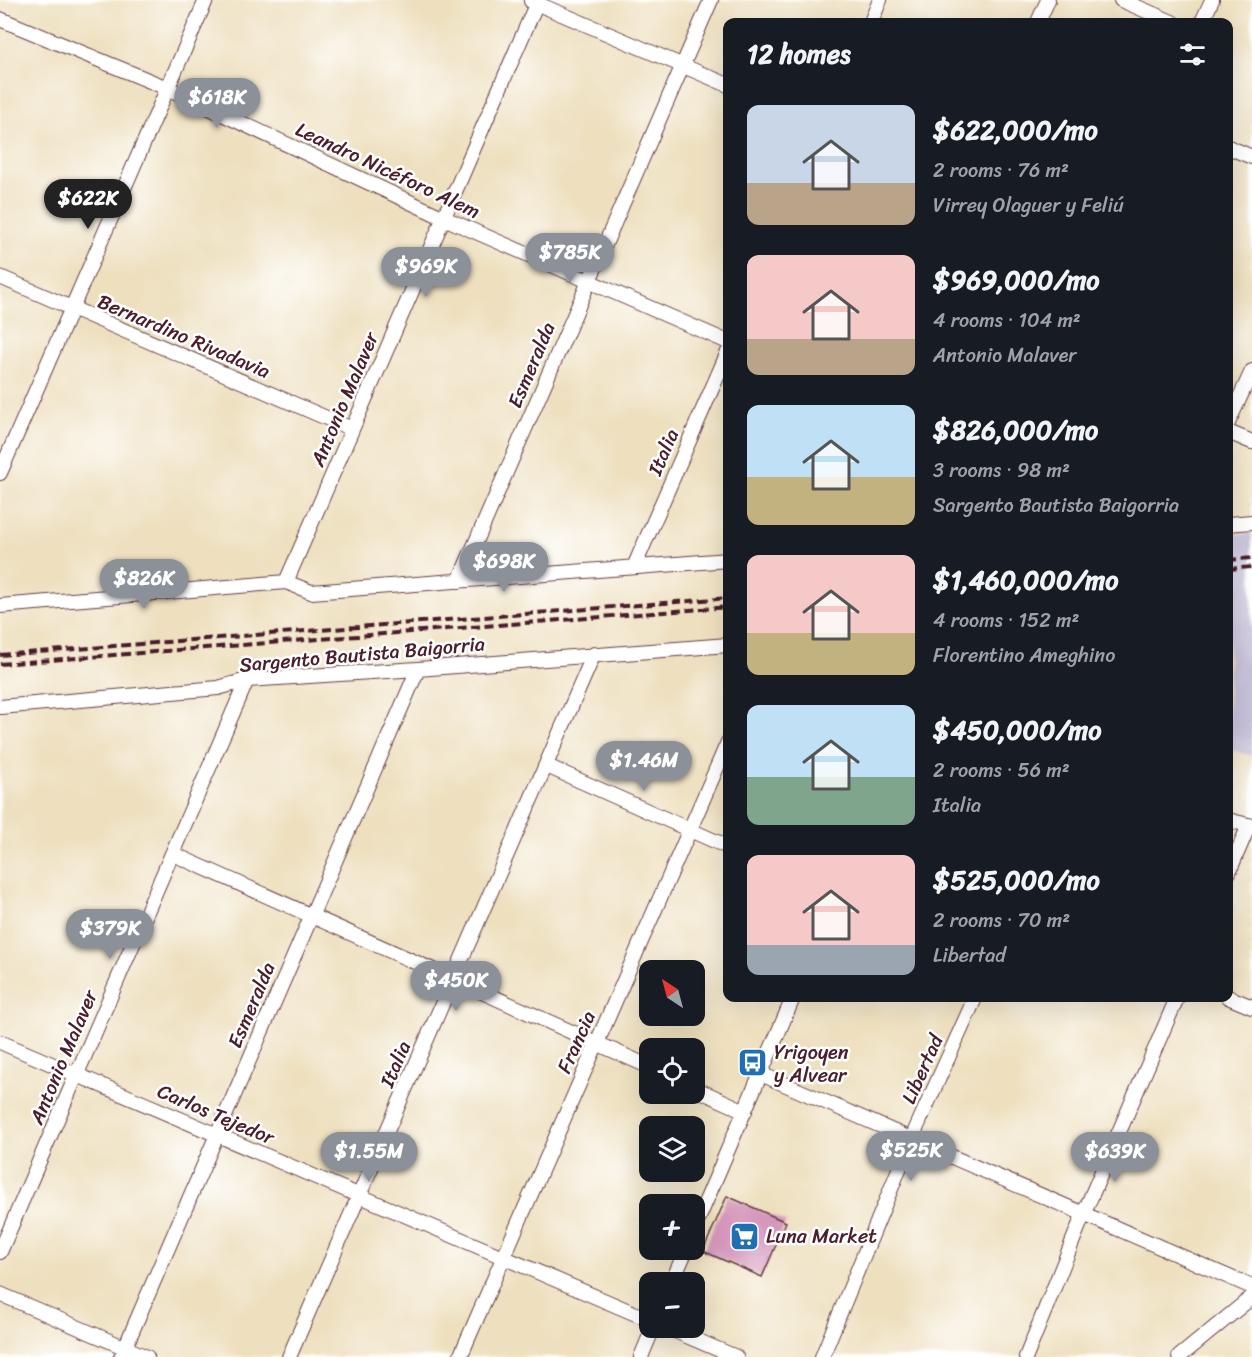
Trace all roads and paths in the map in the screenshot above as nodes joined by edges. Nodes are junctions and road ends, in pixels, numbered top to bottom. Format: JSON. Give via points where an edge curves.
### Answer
{"nodes":[{"id":1,"x":206,"y":0,"type":"edge"},
{"id":2,"x":711,"y":0,"type":"edge"},
{"id":3,"x":880,"y":0,"type":"edge"},
{"id":4,"x":1048,"y":0,"type":"edge"},
{"id":5,"x":1121,"y":0,"type":"edge"},
{"id":6,"x":1212,"y":0,"type":"edge"},
{"id":7,"x":535,"y":1,"type":"edge"},
{"id":8,"x":873,"y":18,"type":"edge"},
{"id":9,"x":1040,"y":18,"type":"edge"},
{"id":10,"x":1163,"y":18,"type":"edge"},
{"id":11,"x":1205,"y":18,"type":"edge"},
{"id":12,"x":0,"y":19,"type":"edge"},
{"id":13,"x":683,"y":65,"type":"junction"},
{"id":14,"x":723,"y":83,"type":"edge"},
{"id":15,"x":167,"y":88,"type":"junction"},
{"id":16,"x":1233,"y":149,"type":"edge"},
{"id":17,"x":1252,"y":157,"type":"edge"},
{"id":18,"x":444,"y":218,"type":"junction"},
{"id":19,"x":0,"y":277,"type":"edge"},
{"id":20,"x":589,"y":281,"type":"junction"},
{"id":21,"x":72,"y":309,"type":"junction"},
{"id":22,"x":723,"y":340,"type":"edge"},
{"id":23,"x":723,"y":363,"type":"edge"},
{"id":24,"x":1252,"y":371,"type":"edge"},
{"id":25,"x":1233,"y":412,"type":"edge"},
{"id":26,"x":352,"y":429,"type":"junction"},
{"id":27,"x":1233,"y":434,"type":"edge"},
{"id":28,"x":1252,"y":442,"type":"edge"},
{"id":29,"x":0,"y":473,"type":"edge"},
{"id":30,"x":1252,"y":522,"type":"edge"},
{"id":31,"x":1233,"y":524,"type":"edge"},
{"id":32,"x":723,"y":560,"type":"edge"},
{"id":33,"x":634,"y":567,"type":"junction"},
{"id":34,"x":459,"y":581,"type":"junction"},
{"id":35,"x":286,"y":582,"type":"junction"},
{"id":36,"x":0,"y":606,"type":"edge"},
{"id":37,"x":723,"y":645,"type":"edge"},
{"id":38,"x":594,"y":654,"type":"junction"},
{"id":39,"x":418,"y":669,"type":"junction"},
{"id":40,"x":247,"y":680,"type":"junction"},
{"id":41,"x":0,"y":707,"type":"edge"},
{"id":42,"x":723,"y":753,"type":"edge"},
{"id":43,"x":547,"y":766,"type":"junction"},
{"id":44,"x":1233,"y":821,"type":"edge"},
{"id":45,"x":1250,"y":826,"type":"edge"},
{"id":46,"x":689,"y":830,"type":"junction"},
{"id":47,"x":723,"y":845,"type":"edge"},
{"id":48,"x":172,"y":854,"type":"junction"},
{"id":49,"x":1233,"y":863,"type":"edge"},
{"id":50,"x":311,"y":916,"type":"junction"},
{"id":51,"x":453,"y":979,"type":"junction"},
{"id":52,"x":1233,"y":999,"type":"edge"},
{"id":53,"x":791,"y":1002,"type":"edge"},
{"id":54,"x":973,"y":1002,"type":"edge"},
{"id":55,"x":1175,"y":1002,"type":"edge"},
{"id":56,"x":1252,"y":1007,"type":"edge"},
{"id":57,"x":0,"y":1042,"type":"edge"},
{"id":58,"x":596,"y":1043,"type":"junction"},
{"id":59,"x":639,"y":1062,"type":"edge"},
{"id":60,"x":761,"y":1074,"type":"junction"},
{"id":61,"x":76,"y":1076,"type":"junction"},
{"id":62,"x":705,"y":1093,"type":"edge"},
{"id":63,"x":745,"y":1111,"type":"junction"},
{"id":64,"x":216,"y":1135,"type":"junction"},
{"id":65,"x":911,"y":1140,"type":"junction"},
{"id":66,"x":359,"y":1196,"type":"junction"},
{"id":67,"x":705,"y":1204,"type":"edge"},
{"id":68,"x":1084,"y":1213,"type":"junction"},
{"id":69,"x":0,"y":1252,"type":"edge"},
{"id":70,"x":503,"y":1258,"type":"junction"},
{"id":71,"x":1252,"y":1287,"type":"edge"},
{"id":72,"x":0,"y":1294,"type":"edge"},
{"id":73,"x":1252,"y":1297,"type":"edge"},
{"id":74,"x":639,"y":1315,"type":"edge"},
{"id":75,"x":649,"y":1338,"type":"edge"},
{"id":76,"x":691,"y":1338,"type":"edge"},
{"id":77,"x":123,"y":1352,"type":"edge"},
{"id":78,"x":147,"y":1357,"type":"edge"},
{"id":79,"x":289,"y":1357,"type":"edge"},
{"id":80,"x":460,"y":1357,"type":"edge"},
{"id":81,"x":640,"y":1357,"type":"edge"},
{"id":82,"x":736,"y":1357,"type":"edge"},
{"id":83,"x":822,"y":1357,"type":"edge"},
{"id":84,"x":1026,"y":1357,"type":"edge"},
{"id":85,"x":1179,"y":1357,"type":"edge"}],
"edges":[{"from":1,"to":15,"type":"street"},
{"from":2,"to":13,"type":"street","name":"Esmeralda"},
{"from":3,"to":8,"type":"street"},
{"from":4,"to":9,"type":"street"},
{"from":5,"to":10,"type":"street"},
{"from":6,"to":11,"type":"street"},
{"from":7,"to":13,"type":"street"},
{"from":7,"to":18,"type":"street","name":"Antonio Malaver"},
{"from":12,"to":15,"type":"street","name":"Leandro Nicéforo Alem"},
{"from":13,"to":14,"type":"street"},
{"from":13,"to":20,"type":"street","name":"Esmeralda"},
{"from":15,"to":18,"type":"street","name":"Leandro Nicéforo Alem"},
{"from":15,"to":21,"type":"street"},
{"from":16,"to":17,"type":"street"},
{"from":18,"to":20,"type":"street","name":"Leandro Nicéforo Alem"},
{"from":18,"to":26,"type":"street","name":"Antonio Malaver"},
{"from":19,"to":21,"type":"street","name":"Bernardino Rivadavia"},
{"from":20,"to":22,"type":"street","name":"Leandro Nicéforo Alem"},
{"from":20,"to":34,"type":"street","name":"Esmeralda"},
{"from":21,"to":26,"type":"street","name":"Bernardino Rivadavia"},
{"from":21,"to":29,"type":"street"},
{"from":23,"to":33,"type":"street","name":"Italia"},
{"from":24,"to":25,"type":"street"},
{"from":26,"to":35,"type":"street","name":"Antonio Malaver"},
{"from":27,"to":28,"type":"street"},
{"from":30,"to":31,"type":"street"},
{"from":32,"to":33,"type":"street"},
{"from":33,"to":34,"type":"street"},
{"from":34,"to":35,"type":"street","via":[[311,591]]},
{"from":35,"to":36,"type":"street"},
{"from":37,"to":38,"type":"street","name":"Sargento Bautista Baigorria"},
{"from":38,"to":39,"type":"street","name":"Sargento Bautista Baigorria"},
{"from":38,"to":43,"type":"street","name":"Italia"},
{"from":39,"to":40,"type":"street","name":"Sargento Bautista Baigorria"},
{"from":39,"to":50,"type":"street","name":"Esmeralda"},
{"from":40,"to":41,"type":"street","name":"Sargento Bautista Baigorria","via":[[218,688]]},
{"from":40,"to":48,"type":"street","name":"Antonio Malaver"},
{"from":42,"to":46,"type":"street","name":"Francia"},
{"from":43,"to":46,"type":"street"},
{"from":43,"to":51,"type":"street","name":"Italia"},
{"from":44,"to":45,"type":"street"},
{"from":45,"to":49,"type":"street"},
{"from":46,"to":47,"type":"street"},
{"from":46,"to":58,"type":"street","name":"Francia"},
{"from":48,"to":50,"type":"street"},
{"from":48,"to":61,"type":"street","name":"Antonio Malaver"},
{"from":50,"to":51,"type":"street"},
{"from":50,"to":64,"type":"street","name":"Esmeralda"},
{"from":51,"to":58,"type":"street"},
{"from":51,"to":66,"type":"street","name":"Italia"},
{"from":52,"to":56,"type":"street"},
{"from":53,"to":60,"type":"street"},
{"from":54,"to":65,"type":"street","name":"Libertad"},
{"from":55,"to":68,"type":"street"},
{"from":57,"to":61,"type":"street","name":"Carlos Tejedor"},
{"from":58,"to":59,"type":"street"},
{"from":58,"to":70,"type":"street","name":"Francia"},
{"from":60,"to":63,"type":"street"},
{"from":60,"to":65,"type":"street"},
{"from":61,"to":64,"type":"street","name":"Carlos Tejedor"},
{"from":61,"to":69,"type":"street","name":"Antonio Malaver"},
{"from":62,"to":63,"type":"street"},
{"from":63,"to":67,"type":"street"},
{"from":64,"to":66,"type":"street","name":"Carlos Tejedor"},
{"from":64,"to":77,"type":"street","name":"Esmeralda"},
{"from":65,"to":68,"type":"street"},
{"from":65,"to":83,"type":"street","name":"Libertad"},
{"from":66,"to":70,"type":"street","name":"Carlos Tejedor"},
{"from":66,"to":79,"type":"street","name":"Italia"},
{"from":68,"to":71,"type":"street"},
{"from":68,"to":84,"type":"street"},
{"from":70,"to":74,"type":"street","name":"Carlos Tejedor"},
{"from":70,"to":80,"type":"street","name":"Francia"},
{"from":72,"to":77,"type":"street"},
{"from":73,"to":85,"type":"street"},
{"from":75,"to":81,"type":"street"},
{"from":76,"to":82,"type":"street"},
{"from":77,"to":78,"type":"street"}]}
